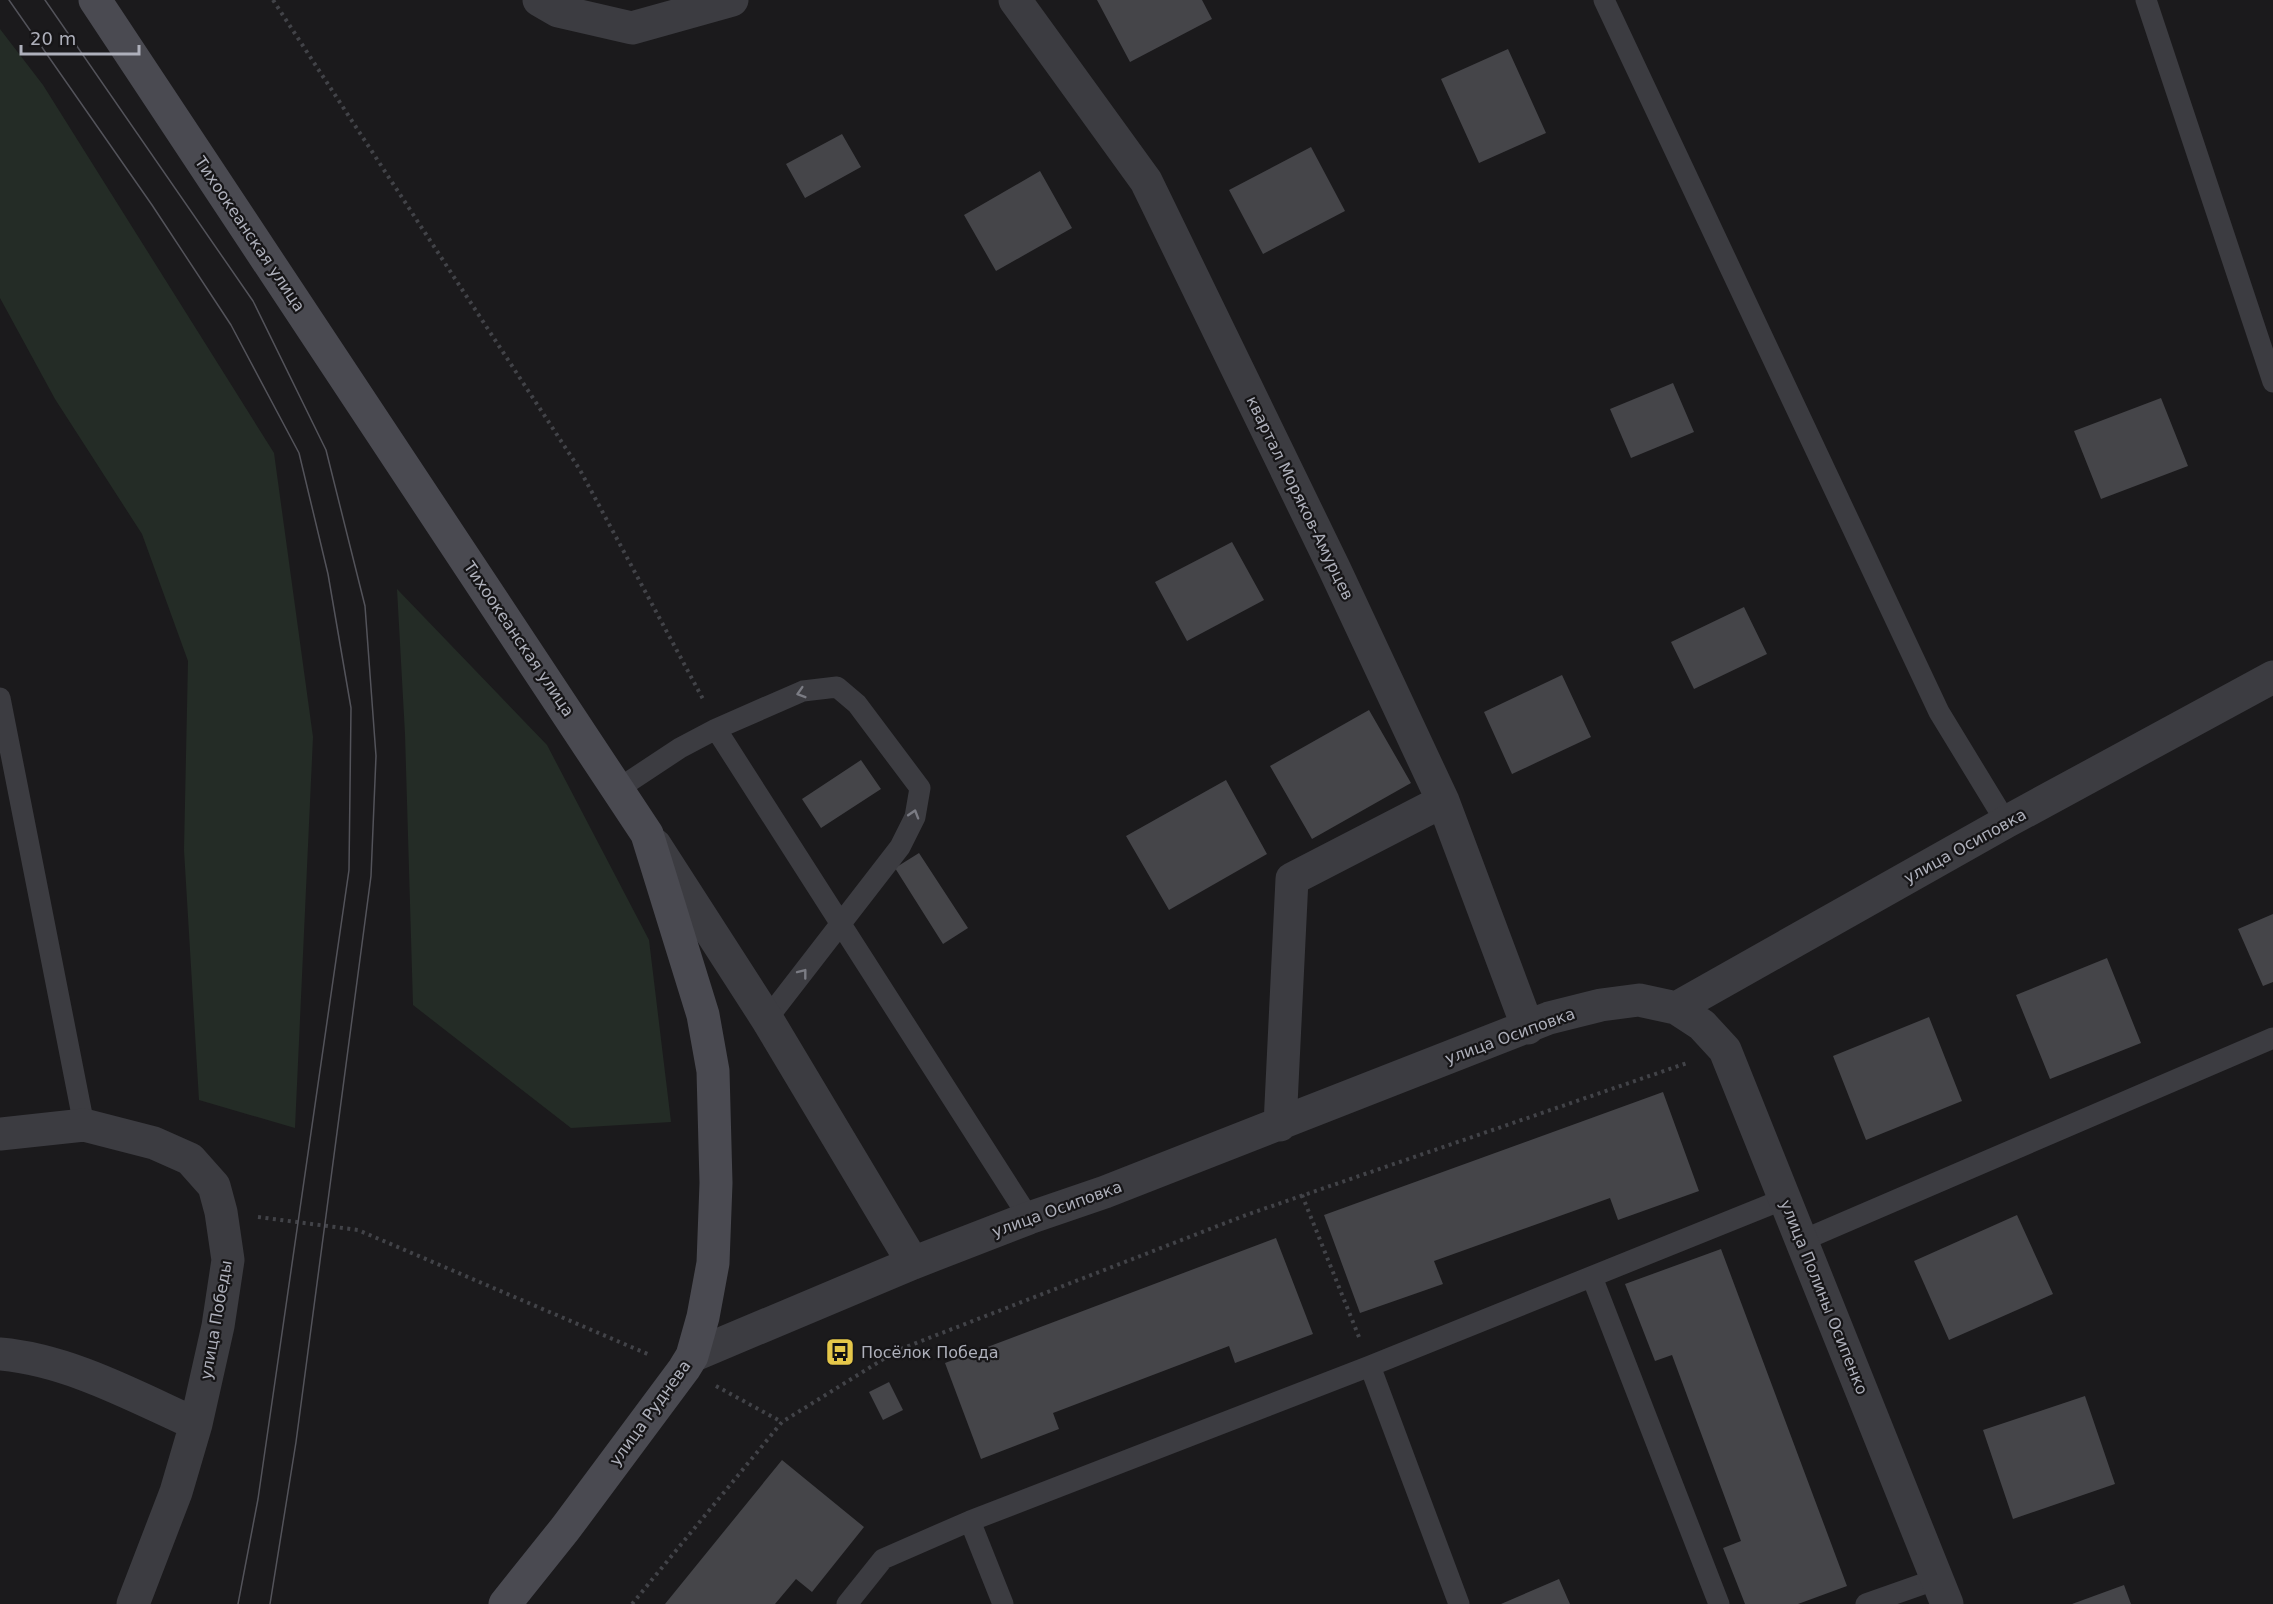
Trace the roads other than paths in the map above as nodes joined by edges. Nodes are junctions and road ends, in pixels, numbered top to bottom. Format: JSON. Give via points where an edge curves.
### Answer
{"nodes":[{"id":1,"x":95,"y":0,"type":"edge"},
{"id":2,"x":539,"y":0,"type":"edge"},
{"id":3,"x":732,"y":0,"type":"edge"},
{"id":4,"x":1015,"y":0,"type":"edge"},
{"id":5,"x":1604,"y":0,"type":"edge"},
{"id":6,"x":2146,"y":0,"type":"edge"},
{"id":7,"x":2273,"y":382,"type":"edge"},
{"id":8,"x":2273,"y":677,"type":"edge"},
{"id":9,"x":0,"y":698,"type":"edge"},
{"id":10,"x":716,"y":729,"type":"junction"},
{"id":11,"x":618,"y":789,"type":"junction"},
{"id":12,"x":1443,"y":801,"type":"junction"},
{"id":13,"x":2006,"y":822,"type":"junction"},
{"id":14,"x":647,"y":834,"type":"junction"},
{"id":15,"x":842,"y":923,"type":"junction"},
{"id":16,"x":1676,"y":1008,"type":"junction"},
{"id":17,"x":767,"y":1019,"type":"junction"},
{"id":18,"x":1528,"y":1028,"type":"junction"},
{"id":19,"x":2273,"y":1038,"type":"edge"},
{"id":20,"x":84,"y":1125,"type":"junction"},
{"id":21,"x":1280,"y":1125,"type":"junction"},
{"id":22,"x":0,"y":1134,"type":"edge"},
{"id":23,"x":1784,"y":1199,"type":"junction"},
{"id":24,"x":1029,"y":1218,"type":"junction"},
{"id":25,"x":1801,"y":1241,"type":"junction"},
{"id":26,"x":913,"y":1263,"type":"junction"},
{"id":27,"x":1592,"y":1277,"type":"junction"},
{"id":28,"x":0,"y":1354,"type":"edge"},
{"id":29,"x":688,"y":1362,"type":"junction"},
{"id":30,"x":1370,"y":1366,"type":"junction"},
{"id":31,"x":196,"y":1424,"type":"junction"},
{"id":32,"x":970,"y":1521,"type":"junction"},
{"id":33,"x":1942,"y":1592,"type":"edge"},
{"id":34,"x":133,"y":1604,"type":"edge"},
{"id":35,"x":505,"y":1604,"type":"edge"},
{"id":36,"x":847,"y":1604,"type":"edge"},
{"id":37,"x":1004,"y":1604,"type":"edge"},
{"id":38,"x":1459,"y":1604,"type":"edge"},
{"id":39,"x":1719,"y":1604,"type":"edge"},
{"id":40,"x":1866,"y":1604,"type":"edge"}],
"edges":[{"from":1,"to":11,"type":"main road","name":"Тихоокеанская улица"},
{"from":2,"to":3,"type":"street","via":[[558,11],[632,28]]},
{"from":4,"to":12,"type":"street","name":"квартал Моряков-Амурцев","via":[[1146,181]]},
{"from":5,"to":13,"type":"lane","via":[[1939,712]]},
{"from":6,"to":7,"type":"lane"},
{"from":8,"to":13,"type":"street","name":"улица Осиповка"},
{"from":9,"to":20,"type":"lane"},
{"from":10,"to":11,"type":"lane"},
{"from":10,"to":15,"type":"lane"},
{"from":15,"to":10,"type":"lane","one_way":true,"via":[[900,847],[915,817],[920,788],[857,704],[837,687],[803,691]]},
{"from":11,"to":14,"type":"main road","name":"Тихоокеанская улица"},
{"from":12,"to":18,"type":"street","name":"квартал Моряков-Амурцев"},
{"from":12,"to":21,"type":"street","via":[[1292,879]]},
{"from":13,"to":16,"type":"street","name":"улица Осиповка"},
{"from":14,"to":17,"type":"street"},
{"from":14,"to":29,"type":"main road","name":"Тихоокеанская улица","via":[[703,1015],[713,1071],[713,1263],[703,1317]]},
{"from":17,"to":15,"type":"lane","one_way":true},
{"from":15,"to":24,"type":"lane"},
{"from":16,"to":18,"type":"street","name":"улица Осиповка","via":[[1639,1000],[1601,1005],[1549,1018]]},
{"from":16,"to":23,"type":"street","name":"улица Полины Осипенко","via":[[1702,1025],[1725,1050]]},
{"from":17,"to":26,"type":"street"},
{"from":18,"to":21,"type":"street","name":"улица Осиповка"},
{"from":19,"to":25,"type":"lane"},
{"from":20,"to":22,"type":"street","name":"улица Победы"},
{"from":20,"to":31,"type":"street","name":"улица Победы","via":[[154,1143],[190,1159],[214,1185],[228,1260]]},
{"from":21,"to":24,"type":"street","name":"улица Осиповка"},
{"from":23,"to":25,"type":"street","name":"улица Полины Осипенко"},
{"from":23,"to":27,"type":"lane"},
{"from":24,"to":26,"type":"street","name":"улица Осиповка"},
{"from":25,"to":33,"type":"street","name":"улица Полины Осипенко"},
{"from":26,"to":29,"type":"street","name":"улица Руднева"},
{"from":27,"to":30,"type":"lane"},
{"from":27,"to":39,"type":"lane"},
{"from":28,"to":31,"type":"street","via":[[71,1370]]},
{"from":29,"to":35,"type":"main road","name":"улица Руднева"},
{"from":30,"to":32,"type":"lane"},
{"from":30,"to":38,"type":"lane"},
{"from":31,"to":34,"type":"street","name":"улица Победы","via":[[176,1492]]},
{"from":32,"to":36,"type":"lane","via":[[884,1559]]},
{"from":32,"to":37,"type":"lane"},
{"from":33,"to":40,"type":"lane"}]}
